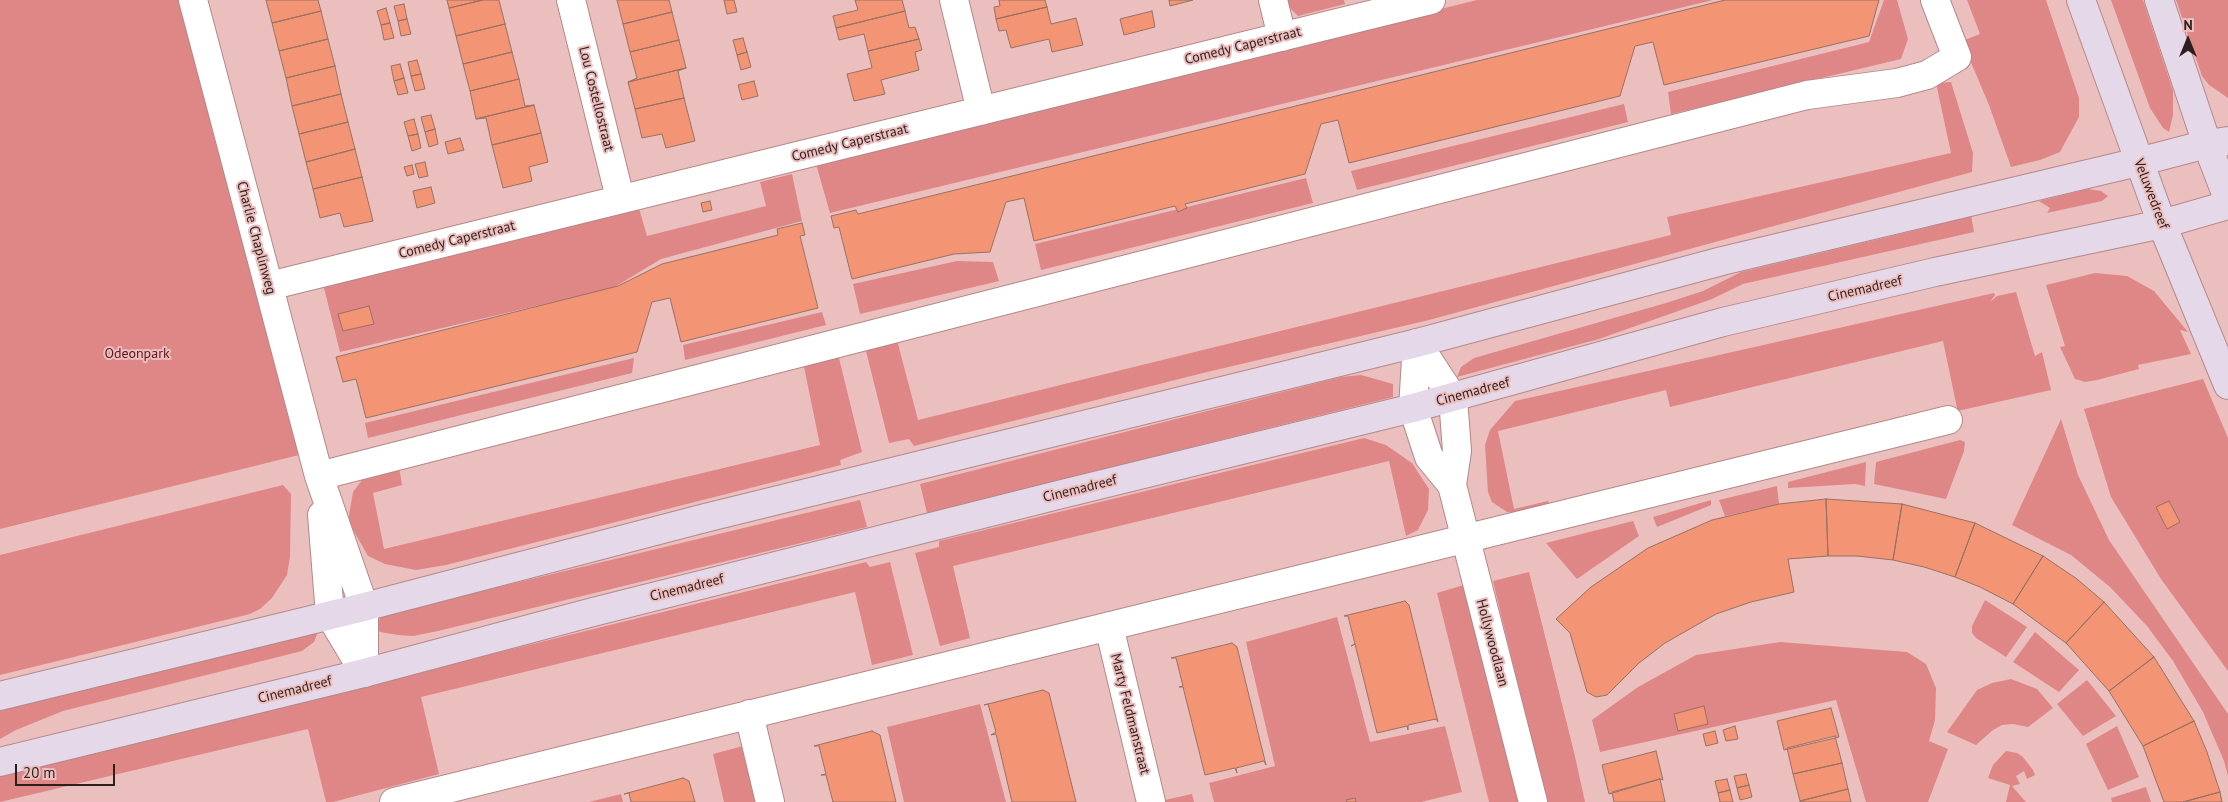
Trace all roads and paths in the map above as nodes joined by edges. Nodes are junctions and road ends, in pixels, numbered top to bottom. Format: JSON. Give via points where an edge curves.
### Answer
{"nodes":[{"id":1,"x":193,"y":0,"type":"edge"},
{"id":2,"x":571,"y":0,"type":"edge"},
{"id":3,"x":954,"y":0,"type":"edge"},
{"id":4,"x":1274,"y":0,"type":"edge"},
{"id":5,"x":1432,"y":0,"type":"edge"},
{"id":6,"x":1935,"y":0,"type":"edge"},
{"id":7,"x":2081,"y":0,"type":"edge"},
{"id":8,"x":2160,"y":0,"type":"edge"},
{"id":9,"x":1282,"y":37,"type":"junction"},
{"id":10,"x":981,"y":111,"type":"junction"},
{"id":11,"x":2217,"y":142,"type":"edge"},
{"id":12,"x":2138,"y":162,"type":"junction"},
{"id":13,"x":620,"y":198,"type":"junction"},
{"id":14,"x":2228,"y":199,"type":"edge"},
{"id":15,"x":2228,"y":205,"type":"edge"},
{"id":16,"x":2162,"y":224,"type":"junction"},
{"id":17,"x":269,"y":286,"type":"junction"},
{"id":18,"x":1417,"y":343,"type":"junction"},
{"id":19,"x":2228,"y":385,"type":"edge"},
{"id":20,"x":1453,"y":398,"type":"junction"},
{"id":21,"x":1413,"y":408,"type":"junction"},
{"id":22,"x":1948,"y":420,"type":"dead end"},
{"id":23,"x":319,"y":476,"type":"junction"},
{"id":24,"x":1452,"y":485,"type":"junction"},
{"id":25,"x":1464,"y":538,"type":"junction"},
{"id":26,"x":364,"y":607,"type":"junction"},
{"id":27,"x":330,"y":615,"type":"junction"},
{"id":28,"x":1109,"y":626,"type":"junction"},
{"id":29,"x":364,"y":673,"type":"junction"},
{"id":30,"x":0,"y":696,"type":"edge"},
{"id":31,"x":749,"y":714,"type":"junction"},
{"id":32,"x":0,"y":762,"type":"edge"},
{"id":33,"x":394,"y":802,"type":"edge"},
{"id":34,"x":770,"y":802,"type":"edge"},
{"id":35,"x":1151,"y":802,"type":"edge"},
{"id":36,"x":1533,"y":802,"type":"edge"}],
"edges":[{"from":1,"to":17,"type":"street","name":"Charlie Chaplinweg"},
{"from":2,"to":13,"type":"street","name":"Lou Costellostraat"},
{"from":3,"to":10,"type":"street"},
{"from":4,"to":9,"type":"street"},
{"from":5,"to":9,"type":"street","name":"Comedy Caperstraat"},
{"from":6,"to":23,"type":"street","via":[[1957,57],[1927,75],[1897,83],[1808,95]]},
{"from":7,"to":12,"type":"main road","name":"Veluwedreef"},
{"from":8,"to":11,"type":"main road"},
{"from":9,"to":10,"type":"street","name":"Comedy Caperstraat"},
{"from":10,"to":13,"type":"street","name":"Comedy Caperstraat"},
{"from":11,"to":12,"type":"main road"},
{"from":11,"to":14,"type":"main road"},
{"from":12,"to":16,"type":"main road","name":"Veluwedreef"},
{"from":12,"to":18,"type":"main road","via":[[1722,261]]},
{"from":13,"to":17,"type":"street","name":"Comedy Caperstraat"},
{"from":15,"to":16,"type":"main road","name":"Cinemadreef"},
{"from":16,"to":19,"type":"main road","name":"Veluwedreef"},
{"from":16,"to":20,"type":"main road","name":"Cinemadreef","via":[[1935,272],[1723,322]]},
{"from":17,"to":23,"type":"street","name":"Charlie Chaplinweg"},
{"from":18,"to":20,"type":"street","name":"Hollywoodlaan"},
{"from":18,"to":21,"type":"street","name":"Hollywoodlaan"},
{"from":18,"to":26,"type":"main road","via":[[846,482]]},
{"from":20,"to":21,"type":"main road","name":"Cinemadreef"},
{"from":20,"to":24,"type":"street","name":"Hollywoodlaan","via":[[1457,451]]},
{"from":21,"to":24,"type":"street","name":"Hollywoodlaan","via":[[1429,457]]},
{"from":21,"to":29,"type":"main road","name":"Cinemadreef","via":[[870,542]]},
{"from":22,"to":25,"type":"street"},
{"from":23,"to":26,"type":"street","name":"Charlie Chaplinweg"},
{"from":23,"to":27,"type":"street","name":"Charlie Chaplinweg"},
{"from":24,"to":25,"type":"street","name":"Hollywoodlaan"},
{"from":25,"to":28,"type":"street"},
{"from":25,"to":36,"type":"street","name":"Hollywoodlaan"},
{"from":26,"to":27,"type":"main road"},
{"from":26,"to":29,"type":"street","name":"Charlie Chaplinweg"},
{"from":27,"to":29,"type":"street","name":"Charlie Chaplinweg"},
{"from":27,"to":30,"type":"main road"},
{"from":28,"to":31,"type":"street"},
{"from":28,"to":35,"type":"street","name":"Marty Feldmanstraat"},
{"from":29,"to":32,"type":"main road","name":"Cinemadreef"},
{"from":31,"to":33,"type":"street"},
{"from":31,"to":34,"type":"street"}]}
